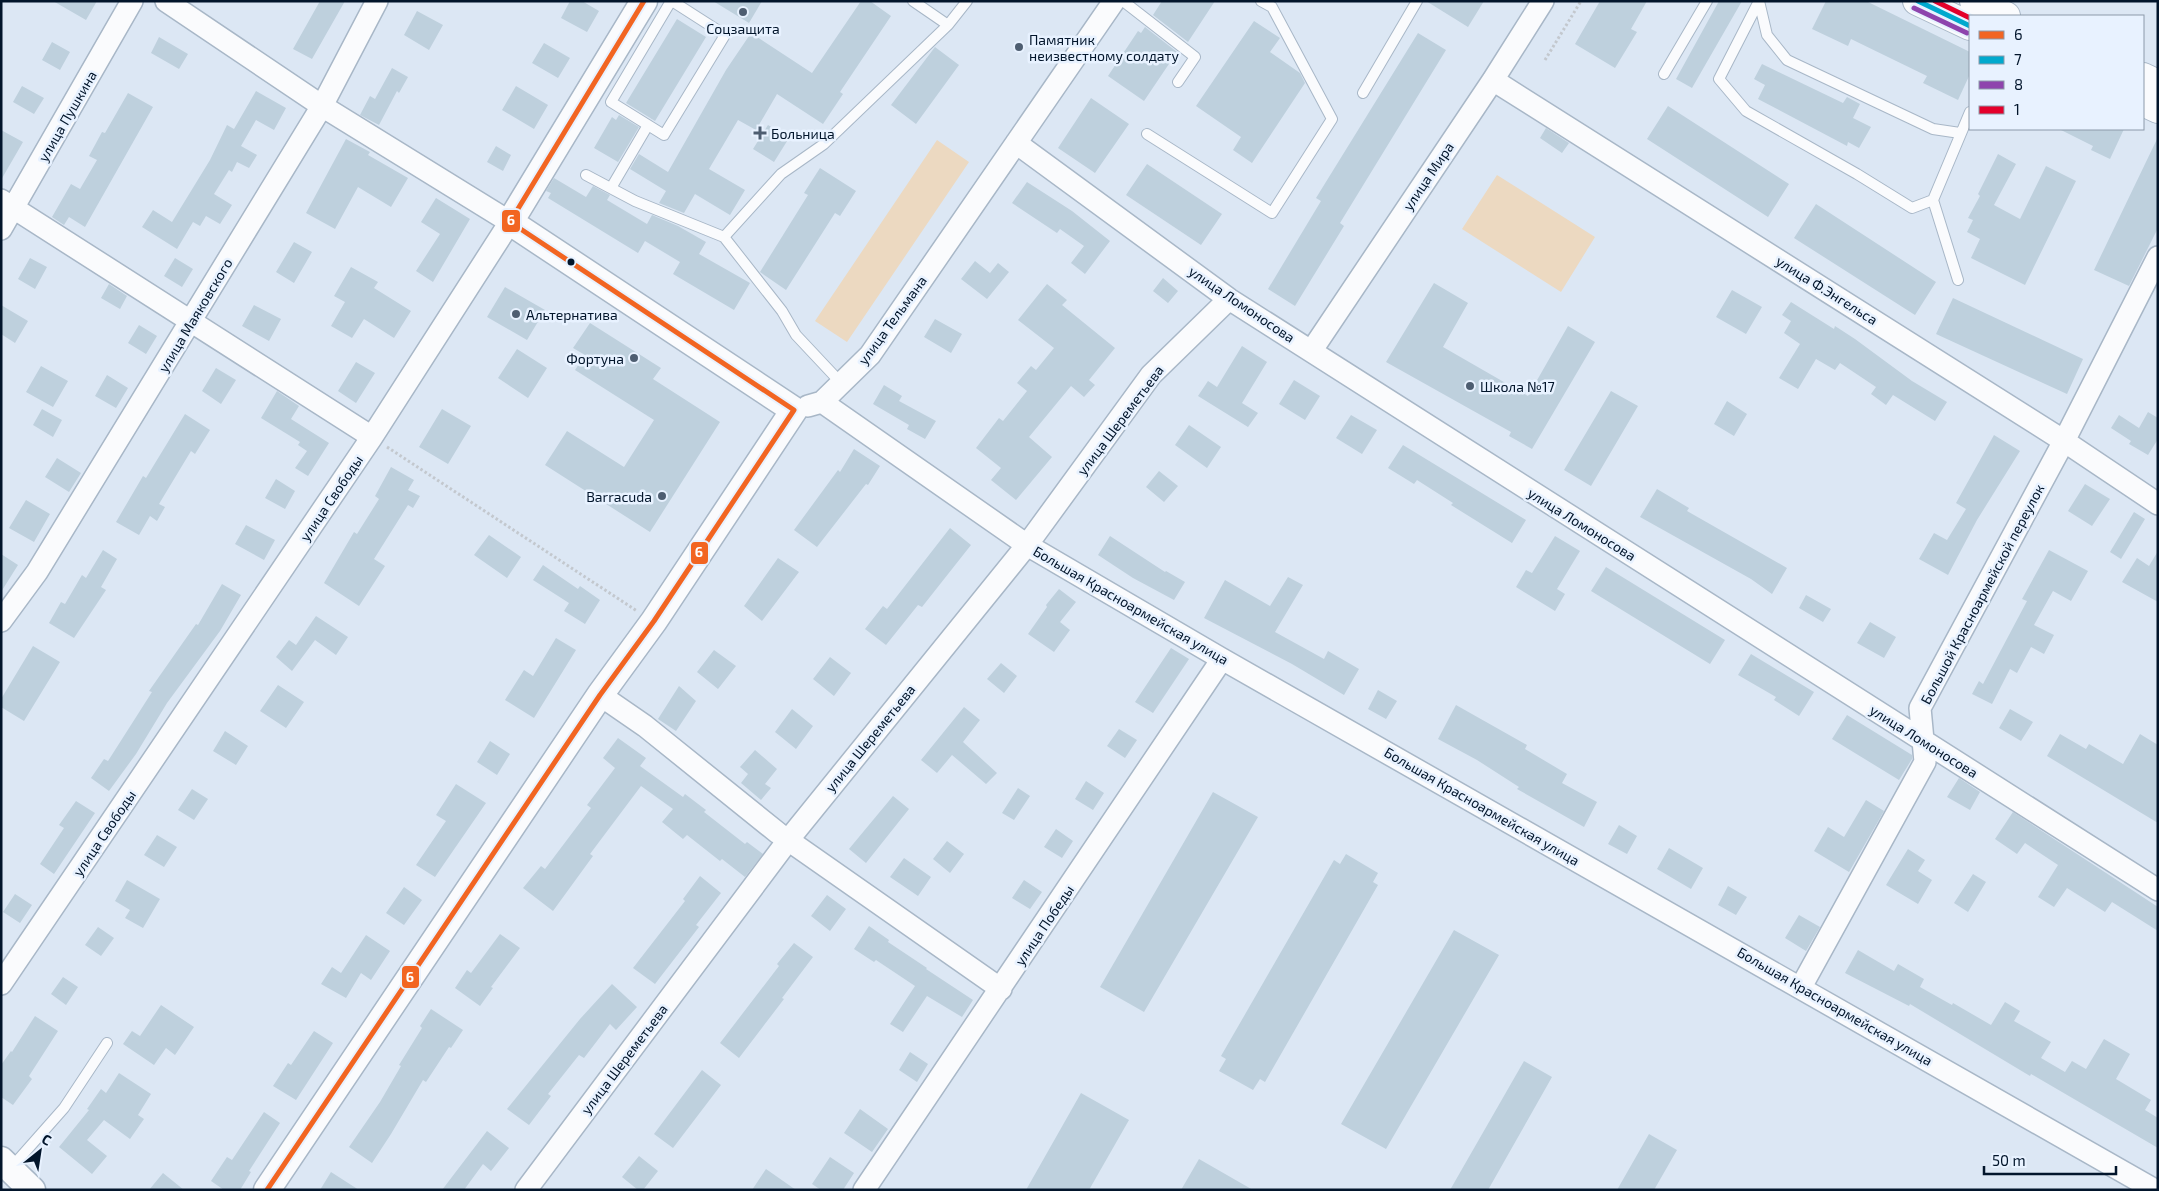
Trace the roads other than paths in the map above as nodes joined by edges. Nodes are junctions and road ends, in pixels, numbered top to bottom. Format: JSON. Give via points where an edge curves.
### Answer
{"nodes":[{"id":1,"x":132,"y":1,"type":"edge"},
{"id":2,"x":166,"y":1,"type":"edge"},
{"id":3,"x":377,"y":1,"type":"edge"},
{"id":4,"x":644,"y":1,"type":"edge"},
{"id":5,"x":671,"y":1,"type":"edge"},
{"id":6,"x":913,"y":1,"type":"edge"},
{"id":7,"x":967,"y":1,"type":"edge"},
{"id":8,"x":1114,"y":1,"type":"edge"},
{"id":9,"x":1124,"y":1,"type":"edge"},
{"id":10,"x":1261,"y":1,"type":"edge"},
{"id":11,"x":1417,"y":1,"type":"edge"},
{"id":12,"x":1543,"y":1,"type":"edge"},
{"id":13,"x":1707,"y":1,"type":"edge"},
{"id":14,"x":1916,"y":1,"type":"edge"},
{"id":15,"x":1974,"y":1,"type":"edge"},
{"id":16,"x":2004,"y":15,"type":"edge"},
{"id":17,"x":948,"y":24,"type":"junction"},
{"id":18,"x":1969,"y":26,"type":"edge"},
{"id":19,"x":1664,"y":74,"type":"dead end"},
{"id":20,"x":2144,"y":77,"type":"edge"},
{"id":21,"x":1493,"y":80,"type":"junction"},
{"id":22,"x":1178,"y":82,"type":"dead end"},
{"id":23,"x":2158,"y":84,"type":"edge"},
{"id":24,"x":1363,"y":93,"type":"dead end"},
{"id":25,"x":2144,"y":102,"type":"edge"},
{"id":26,"x":322,"y":106,"type":"junction"},
{"id":27,"x":2158,"y":109,"type":"edge"},
{"id":28,"x":1969,"y":114,"type":"edge"},
{"id":29,"x":648,"y":125,"type":"junction"},
{"id":30,"x":1960,"y":133,"type":"junction"},
{"id":31,"x":1147,"y":134,"type":"dead end"},
{"id":32,"x":1016,"y":144,"type":"junction"},
{"id":33,"x":586,"y":175,"type":"dead end"},
{"id":34,"x":611,"y":188,"type":"junction"},
{"id":35,"x":1933,"y":200,"type":"junction"},
{"id":36,"x":8,"y":204,"type":"edge"},
{"id":37,"x":510,"y":222,"type":"junction"},
{"id":38,"x":1,"y":230,"type":"edge"},
{"id":39,"x":724,"y":237,"type":"junction"},
{"id":40,"x":2158,"y":257,"type":"edge"},
{"id":41,"x":1958,"y":280,"type":"dead end"},
{"id":42,"x":1229,"y":299,"type":"junction"},
{"id":43,"x":191,"y":321,"type":"junction"},
{"id":44,"x":1312,"y":350,"type":"junction"},
{"id":45,"x":842,"y":384,"type":"junction"},
{"id":46,"x":822,"y":402,"type":"junction"},
{"id":47,"x":794,"y":410,"type":"junction"},
{"id":48,"x":372,"y":437,"type":"junction"},
{"id":49,"x":2064,"y":440,"type":"junction"},
{"id":50,"x":2158,"y":504,"type":"edge"},
{"id":51,"x":1027,"y":545,"type":"junction"},
{"id":52,"x":1,"y":621,"type":"edge"},
{"id":53,"x":1222,"y":659,"type":"junction"},
{"id":54,"x":600,"y":695,"type":"junction"},
{"id":55,"x":1923,"y":740,"type":"junction"},
{"id":56,"x":789,"y":839,"type":"junction"},
{"id":57,"x":2158,"y":890,"type":"edge"},
{"id":58,"x":1,"y":984,"type":"edge"},
{"id":59,"x":1801,"y":986,"type":"junction"},
{"id":60,"x":1001,"y":989,"type":"junction"},
{"id":61,"x":107,"y":1043,"type":"dead end"},
{"id":62,"x":6,"y":1165,"type":"edge"},
{"id":63,"x":32,"y":1190,"type":"edge"},
{"id":64,"x":267,"y":1190,"type":"edge"},
{"id":65,"x":526,"y":1190,"type":"edge"},
{"id":66,"x":864,"y":1190,"type":"edge"},
{"id":67,"x":2156,"y":1190,"type":"edge"}],
"edges":[{"from":1,"to":36,"type":"street","name":"улица Пушкина"},
{"from":2,"to":26,"type":"street"},
{"from":3,"to":26,"type":"street","name":"улица Маяковского"},
{"from":4,"to":37,"type":"street","name":"улица Свободы"},
{"from":5,"to":29,"type":"lane","via":[[611,102]]},
{"from":5,"to":29,"type":"lane","via":[[725,35],[664,135]]},
{"from":6,"to":17,"type":"lane"},
{"from":7,"to":17,"type":"lane"},
{"from":8,"to":32,"type":"street","name":"улица Тельмана"},
{"from":9,"to":22,"type":"lane","via":[[1195,57]]},
{"from":10,"to":31,"type":"lane","via":[[1272,7],[1332,119],[1272,214]]},
{"from":11,"to":24,"type":"lane"},
{"from":12,"to":21,"type":"street","name":"улица Мира"},
{"from":13,"to":19,"type":"lane"},
{"from":14,"to":18,"type":"main road"},
{"from":15,"to":16,"type":"main road"},
{"from":17,"to":39,"type":"lane","via":[[824,144],[781,174]]},
{"from":20,"to":23,"type":"main road"},
{"from":21,"to":44,"type":"street","name":"улица Мира"},
{"from":21,"to":49,"type":"street","name":"улица Ф.Энгельса"},
{"from":25,"to":27,"type":"main road"},
{"from":26,"to":37,"type":"street"},
{"from":26,"to":43,"type":"street","name":"улица Маяковского"},
{"from":28,"to":30,"type":"lane"},
{"from":29,"to":34,"type":"lane"},
{"from":30,"to":35,"type":"lane"},
{"from":30,"to":35,"type":"lane","via":[[1933,129],[1787,60],[1767,35],[1759,1],[1719,79],[1746,111],[1912,208]]},
{"from":32,"to":42,"type":"street","name":"улица Ломоносова"},
{"from":32,"to":45,"type":"street","name":"улица Тельмана","via":[[870,355]]},
{"from":33,"to":34,"type":"lane"},
{"from":34,"to":39,"type":"lane"},
{"from":35,"to":41,"type":"lane"},
{"from":36,"to":38,"type":"street","name":"улица Пушкина"},
{"from":36,"to":43,"type":"street"},
{"from":37,"to":47,"type":"street"},
{"from":37,"to":48,"type":"street","name":"улица Свободы"},
{"from":39,"to":45,"type":"lane","via":[[782,311],[796,335]]},
{"from":40,"to":49,"type":"street","name":"Большой Красноармейской переулок"},
{"from":42,"to":44,"type":"street","name":"улица Ломоносова"},
{"from":42,"to":51,"type":"street","name":"улица Шереметьева","via":[[1150,376]]},
{"from":43,"to":48,"type":"street"},
{"from":43,"to":52,"type":"street","name":"улица Маяковского","via":[[37,572]]},
{"from":44,"to":55,"type":"street","name":"улица Ломоносова"},
{"from":45,"to":46,"type":"street","name":"улица Тельмана"},
{"from":46,"to":47,"type":"street","name":"улица Тельмана"},
{"from":46,"to":51,"type":"street","name":"Большая Красноармейская улица"},
{"from":47,"to":54,"type":"street","via":[[654,621]]},
{"from":48,"to":58,"type":"street","name":"улица Свободы"},
{"from":49,"to":50,"type":"street","name":"улица Ф.Энгельса"},
{"from":49,"to":55,"type":"street","name":"Большой Красноармейской переулок","via":[[1920,708]]},
{"from":51,"to":53,"type":"street","name":"Большая Красноармейская улица"},
{"from":51,"to":56,"type":"street","name":"улица Шереметьева"},
{"from":53,"to":59,"type":"street","name":"Большая Красноармейская улица"},
{"from":53,"to":60,"type":"street","name":"улица Победы"},
{"from":54,"to":56,"type":"street","via":[[645,726]]},
{"from":54,"to":64,"type":"street"},
{"from":55,"to":57,"type":"street","name":"улица Ломоносова"},
{"from":55,"to":59,"type":"street","name":"Большой Красноармейской переулок","via":[[1925,762]]},
{"from":56,"to":60,"type":"street"},
{"from":56,"to":65,"type":"street","name":"улица Шереметьева"},
{"from":59,"to":67,"type":"street","name":"Большая Красноармейская улица"},
{"from":60,"to":66,"type":"street","name":"улица Победы"},
{"from":61,"to":62,"type":"lane","via":[[64,1108]]},
{"from":62,"to":63,"type":"street"}]}
